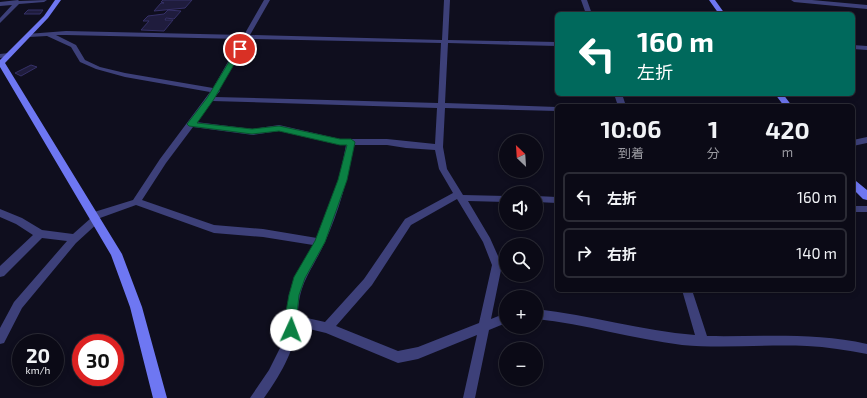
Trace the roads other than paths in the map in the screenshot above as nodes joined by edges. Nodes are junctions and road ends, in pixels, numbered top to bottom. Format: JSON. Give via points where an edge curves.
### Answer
{"nodes":[{"id":1,"x":44,"y":0,"type":"edge"},
{"id":2,"x":58,"y":0,"type":"edge"},
{"id":3,"x":268,"y":0,"type":"edge"},
{"id":4,"x":447,"y":0,"type":"edge"},
{"id":5,"x":584,"y":0,"type":"edge"},
{"id":6,"x":712,"y":0,"type":"edge"},
{"id":7,"x":794,"y":0,"type":"edge"},
{"id":8,"x":18,"y":2,"type":"junction"},
{"id":9,"x":0,"y":4,"type":"edge"},
{"id":10,"x":865,"y":4,"type":"edge"},
{"id":11,"x":588,"y":12,"type":"edge"},
{"id":12,"x":721,"y":12,"type":"edge"},
{"id":13,"x":0,"y":20,"type":"edge"},
{"id":14,"x":29,"y":34,"type":"junction"},
{"id":15,"x":47,"y":34,"type":"junction"},
{"id":16,"x":247,"y":37,"type":"junction"},
{"id":17,"x":445,"y":41,"type":"junction"},
{"id":18,"x":555,"y":44,"type":"edge"},
{"id":19,"x":855,"y":47,"type":"edge"},
{"id":20,"x":867,"y":48,"type":"edge"},
{"id":21,"x":0,"y":61,"type":"edge"},
{"id":22,"x":216,"y":91,"type":"junction"},
{"id":23,"x":210,"y":99,"type":"junction"},
{"id":24,"x":441,"y":106,"type":"junction"},
{"id":25,"x":555,"y":109,"type":"edge"},
{"id":26,"x":191,"y":124,"type":"junction"},
{"id":27,"x":867,"y":140,"type":"edge"},
{"id":28,"x":351,"y":142,"type":"junction"},
{"id":29,"x":855,"y":143,"type":"edge"},
{"id":30,"x":439,"y":147,"type":"junction"},
{"id":31,"x":855,"y":185,"type":"edge"},
{"id":32,"x":461,"y":196,"type":"junction"},
{"id":33,"x":867,"y":196,"type":"edge"},
{"id":34,"x":499,"y":199,"type":"edge"},
{"id":35,"x":543,"y":199,"type":"edge"},
{"id":36,"x":555,"y":200,"type":"edge"},
{"id":37,"x":136,"y":202,"type":"junction"},
{"id":38,"x":855,"y":209,"type":"edge"},
{"id":39,"x":867,"y":209,"type":"edge"},
{"id":40,"x":0,"y":213,"type":"edge"},
{"id":41,"x":95,"y":217,"type":"junction"},
{"id":42,"x":40,"y":234,"type":"junction"},
{"id":43,"x":76,"y":238,"type":"junction"},
{"id":44,"x":320,"y":242,"type":"junction"},
{"id":45,"x":0,"y":273,"type":"edge"},
{"id":46,"x":688,"y":292,"type":"edge"},
{"id":47,"x":543,"y":315,"type":"edge"},
{"id":48,"x":291,"y":320,"type":"junction"},
{"id":49,"x":499,"y":321,"type":"edge"},
{"id":50,"x":484,"y":326,"type":"junction"},
{"id":51,"x":327,"y":328,"type":"junction"},
{"id":52,"x":0,"y":339,"type":"edge"},
{"id":53,"x":703,"y":341,"type":"junction"},
{"id":54,"x":867,"y":349,"type":"edge"},
{"id":55,"x":160,"y":398,"type":"edge"},
{"id":56,"x":256,"y":398,"type":"edge"},
{"id":57,"x":470,"y":398,"type":"edge"}],
"edges":[{"from":1,"to":8,"type":"street"},
{"from":2,"to":14,"type":"street"},
{"from":3,"to":16,"type":"street"},
{"from":4,"to":17,"type":"street"},
{"from":5,"to":11,"type":"street"},
{"from":6,"to":12,"type":"street"},
{"from":7,"to":10,"type":"street"},
{"from":8,"to":9,"type":"street"},
{"from":8,"to":13,"type":"street"},
{"from":14,"to":15,"type":"street"},
{"from":14,"to":21,"type":"street"},
{"from":15,"to":16,"type":"street"},
{"from":15,"to":22,"type":"street","via":[[74,46],[82,61],[98,68]]},
{"from":16,"to":17,"type":"street"},
{"from":16,"to":22,"type":"street"},
{"from":17,"to":18,"type":"street"},
{"from":17,"to":24,"type":"street"},
{"from":19,"to":20,"type":"street"},
{"from":21,"to":41,"type":"street"},
{"from":22,"to":23,"type":"street"},
{"from":23,"to":24,"type":"street"},
{"from":23,"to":26,"type":"street"},
{"from":24,"to":25,"type":"street"},
{"from":24,"to":30,"type":"street"},
{"from":26,"to":28,"type":"street","via":[[252,132],[279,128],[340,142]]},
{"from":26,"to":37,"type":"street"},
{"from":27,"to":29,"type":"street"},
{"from":28,"to":30,"type":"street","via":[[387,142],[406,146]]},
{"from":28,"to":44,"type":"street","via":[[343,180]]},
{"from":30,"to":32,"type":"street","via":[[443,169]]},
{"from":31,"to":33,"type":"street"},
{"from":32,"to":34,"type":"street"},
{"from":32,"to":50,"type":"street","via":[[487,241],[497,265]]},
{"from":32,"to":51,"type":"street","via":[[408,222],[368,282]]},
{"from":35,"to":36,"type":"street"},
{"from":37,"to":41,"type":"street"},
{"from":37,"to":44,"type":"street","via":[[214,229]]},
{"from":38,"to":39,"type":"street"},
{"from":40,"to":42,"type":"street"},
{"from":41,"to":43,"type":"street"},
{"from":41,"to":55,"type":"street","via":[[127,278]]},
{"from":42,"to":43,"type":"street"},
{"from":42,"to":45,"type":"street"},
{"from":43,"to":52,"type":"street","via":[[18,305]]},
{"from":44,"to":48,"type":"street","via":[[300,277],[294,295]]},
{"from":46,"to":53,"type":"street"},
{"from":47,"to":53,"type":"street"},
{"from":48,"to":51,"type":"street"},
{"from":48,"to":56,"type":"street","via":[[291,330],[278,364]]},
{"from":49,"to":50,"type":"street"},
{"from":50,"to":51,"type":"street","via":[[418,353],[398,357]]},
{"from":50,"to":57,"type":"street"},
{"from":53,"to":54,"type":"street","via":[[812,341]]}]}
